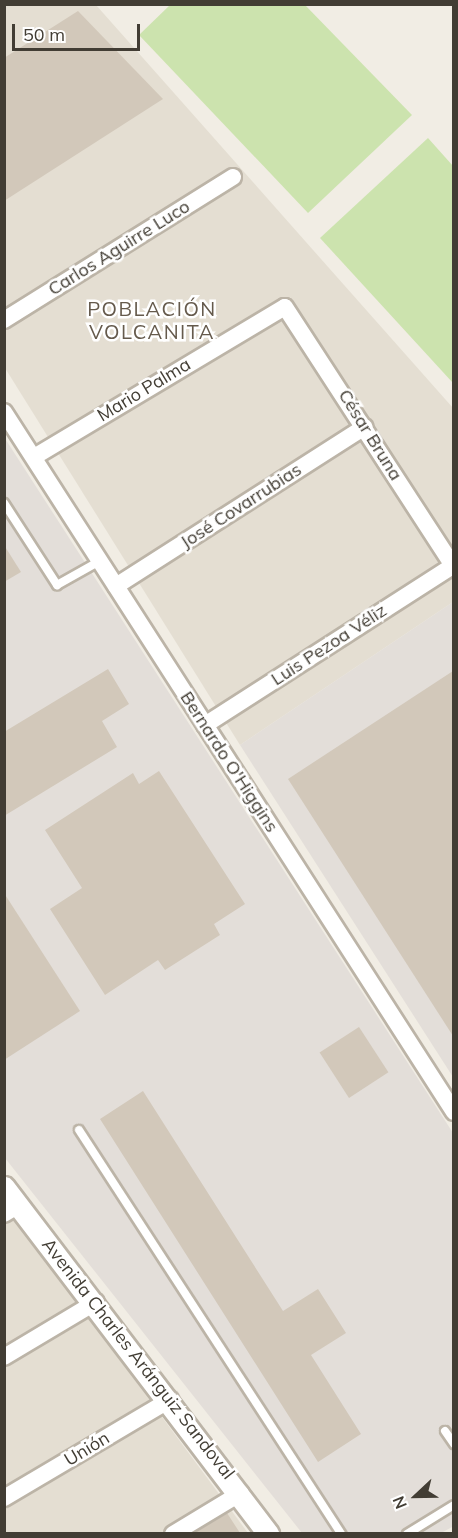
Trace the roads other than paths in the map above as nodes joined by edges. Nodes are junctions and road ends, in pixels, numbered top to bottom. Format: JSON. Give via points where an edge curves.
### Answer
{"nodes":[{"id":1,"x":233,"y":177,"type":"dead end"},
{"id":2,"x":285,"y":307,"type":"joint"},
{"id":3,"x":4,"y":320,"type":"edge"},
{"id":4,"x":4,"y":412,"type":"edge"},
{"id":5,"x":365,"y":427,"type":"junction"},
{"id":6,"x":34,"y":457,"type":"junction"},
{"id":7,"x":4,"y":503,"type":"edge"},
{"id":8,"x":100,"y":561,"type":"junction"},
{"id":9,"x":453,"y":566,"type":"edge"},
{"id":10,"x":116,"y":586,"type":"junction"},
{"id":11,"x":206,"y":725,"type":"junction"},
{"id":12,"x":453,"y":1112,"type":"edge"},
{"id":13,"x":79,"y":1130,"type":"dead end"},
{"id":14,"x":4,"y":1187,"type":"edge"},
{"id":15,"x":12,"y":1210,"type":"edge"},
{"id":16,"x":96,"y":1302,"type":"junction"},
{"id":17,"x":4,"y":1357,"type":"edge"},
{"id":18,"x":170,"y":1400,"type":"junction"},
{"id":19,"x":445,"y":1431,"type":"dead end"},
{"id":20,"x":453,"y":1444,"type":"edge"},
{"id":21,"x":241,"y":1492,"type":"junction"},
{"id":22,"x":4,"y":1498,"type":"edge"},
{"id":23,"x":453,"y":1505,"type":"edge"},
{"id":24,"x":173,"y":1533,"type":"edge"},
{"id":25,"x":268,"y":1533,"type":"edge"},
{"id":26,"x":341,"y":1533,"type":"edge"},
{"id":27,"x":407,"y":1533,"type":"edge"}],
"edges":[{"from":1,"to":3,"type":"street","name":"Carlos Aguirre Luco"},
{"from":2,"to":5,"type":"street","name":"César Bruna"},
{"from":2,"to":6,"type":"street","name":"Mario Palma"},
{"from":4,"to":6,"type":"street","name":"Bernardo O'Higgins"},
{"from":5,"to":9,"type":"street","name":"César Bruna"},
{"from":5,"to":10,"type":"street","name":"José Covarrubias"},
{"from":6,"to":8,"type":"street","name":"Bernardo O'Higgins"},
{"from":7,"to":8,"type":"lane","via":[[57,585]]},
{"from":8,"to":10,"type":"street","name":"Bernardo O'Higgins"},
{"from":9,"to":11,"type":"street","name":"Luis Pezoa Véliz"},
{"from":10,"to":11,"type":"street","name":"Bernardo O'Higgins"},
{"from":11,"to":12,"type":"street","name":"Bernardo O'Higgins"},
{"from":13,"to":26,"type":"lane"},
{"from":14,"to":15,"type":"street","name":"Avenida Charles Aránguiz Sandoval"},
{"from":15,"to":16,"type":"street","name":"Avenida Charles Aránguiz Sandoval"},
{"from":16,"to":17,"type":"street"},
{"from":16,"to":18,"type":"street","name":"Avenida Charles Aránguiz Sandoval"},
{"from":18,"to":21,"type":"street","name":"Avenida Charles Aránguiz Sandoval"},
{"from":18,"to":22,"type":"street","name":"Unión"},
{"from":19,"to":20,"type":"lane"},
{"from":21,"to":24,"type":"street"},
{"from":21,"to":25,"type":"street","name":"Avenida Charles Aránguiz Sandoval"},
{"from":23,"to":27,"type":"lane"}]}
